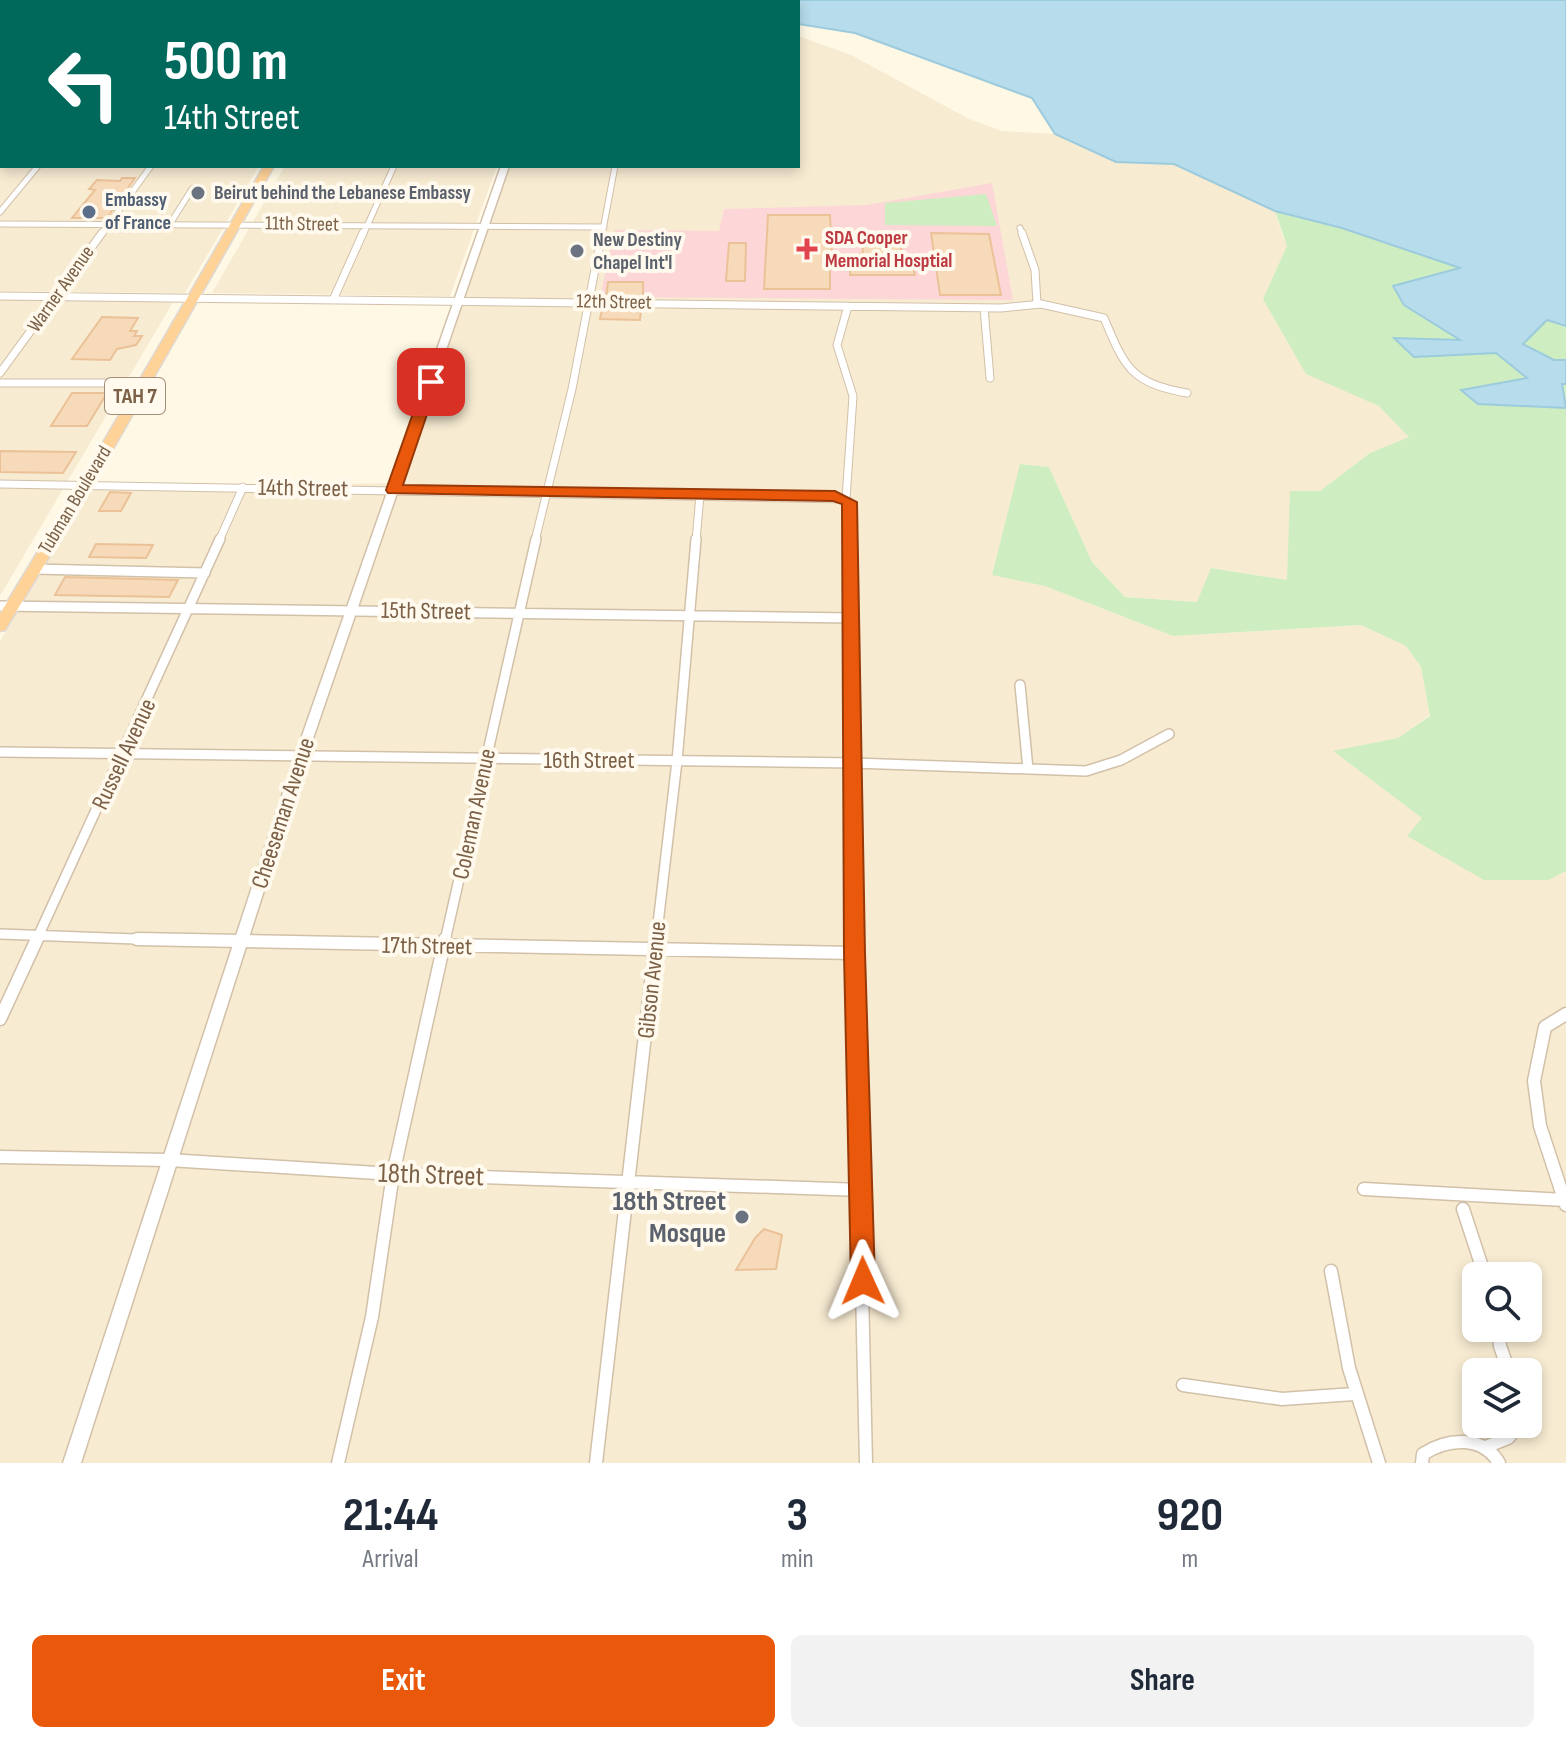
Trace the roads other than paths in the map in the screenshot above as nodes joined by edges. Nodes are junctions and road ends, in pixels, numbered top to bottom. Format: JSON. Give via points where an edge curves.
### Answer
{"nodes":[{"id":1,"x":226,"y":0,"type":"edge"},
{"id":2,"x":270,"y":0,"type":"edge"},
{"id":3,"x":36,"y":168,"type":"edge"},
{"id":4,"x":149,"y":168,"type":"edge"},
{"id":5,"x":268,"y":168,"type":"edge"},
{"id":6,"x":393,"y":168,"type":"edge"},
{"id":7,"x":504,"y":168,"type":"edge"},
{"id":8,"x":615,"y":168,"type":"edge"},
{"id":9,"x":192,"y":189,"type":"dead end"},
{"id":10,"x":0,"y":212,"type":"edge"},
{"id":11,"x":236,"y":223,"type":"junction"},
{"id":12,"x":0,"y":224,"type":"edge"},
{"id":13,"x":170,"y":224,"type":"junction"},
{"id":14,"x":106,"y":225,"type":"junction"},
{"id":15,"x":367,"y":225,"type":"junction"},
{"id":16,"x":483,"y":227,"type":"junction"},
{"id":17,"x":604,"y":227,"type":"junction"},
{"id":18,"x":1020,"y":228,"type":"dead end"},
{"id":19,"x":0,"y":296,"type":"edge"},
{"id":20,"x":58,"y":297,"type":"junction"},
{"id":21,"x":193,"y":299,"type":"junction"},
{"id":22,"x":333,"y":300,"type":"junction"},
{"id":23,"x":459,"y":301,"type":"junction"},
{"id":24,"x":589,"y":302,"type":"junction"},
{"id":25,"x":1037,"y":304,"type":"junction"},
{"id":26,"x":848,"y":306,"type":"junction"},
{"id":27,"x":984,"y":308,"type":"junction"},
{"id":28,"x":0,"y":373,"type":"edge"},
{"id":29,"x":990,"y":378,"type":"dead end"},
{"id":30,"x":0,"y":383,"type":"edge"},
{"id":31,"x":143,"y":383,"type":"junction"},
{"id":32,"x":1187,"y":393,"type":"dead end"},
{"id":33,"x":0,"y":484,"type":"edge"},
{"id":34,"x":86,"y":484,"type":"junction"},
{"id":35,"x":243,"y":487,"type":"junction"},
{"id":36,"x":393,"y":490,"type":"junction"},
{"id":37,"x":547,"y":491,"type":"junction"},
{"id":38,"x":700,"y":495,"type":"junction"},
{"id":39,"x":846,"y":499,"type":"junction"},
{"id":40,"x":34,"y":569,"type":"junction"},
{"id":41,"x":205,"y":573,"type":"junction"},
{"id":42,"x":6,"y":606,"type":"edge"},
{"id":43,"x":189,"y":608,"type":"junction"},
{"id":44,"x":351,"y":610,"type":"junction"},
{"id":45,"x":518,"y":613,"type":"junction"},
{"id":46,"x":690,"y":615,"type":"junction"},
{"id":47,"x":852,"y":618,"type":"junction"},
{"id":48,"x":0,"y":626,"type":"edge"},
{"id":49,"x":1020,"y":685,"type":"dead end"},
{"id":50,"x":1169,"y":734,"type":"dead end"},
{"id":51,"x":0,"y":752,"type":"edge"},
{"id":52,"x":124,"y":754,"type":"junction"},
{"id":53,"x":301,"y":756,"type":"junction"},
{"id":54,"x":486,"y":759,"type":"junction"},
{"id":55,"x":677,"y":761,"type":"junction"},
{"id":56,"x":854,"y":763,"type":"junction"},
{"id":57,"x":1028,"y":769,"type":"junction"},
{"id":58,"x":0,"y":934,"type":"edge"},
{"id":59,"x":39,"y":935,"type":"junction"},
{"id":60,"x":240,"y":943,"type":"junction"},
{"id":61,"x":445,"y":946,"type":"junction"},
{"id":62,"x":654,"y":951,"type":"junction"},
{"id":63,"x":854,"y":953,"type":"junction"},
{"id":64,"x":1566,"y":1014,"type":"edge"},
{"id":65,"x":0,"y":1019,"type":"edge"},
{"id":66,"x":0,"y":1157,"type":"edge"},
{"id":67,"x":169,"y":1160,"type":"junction"},
{"id":68,"x":393,"y":1174,"type":"junction"},
{"id":69,"x":630,"y":1182,"type":"junction"},
{"id":70,"x":1364,"y":1189,"type":"dead end"},
{"id":71,"x":862,"y":1190,"type":"junction"},
{"id":72,"x":1565,"y":1203,"type":"edge"},
{"id":73,"x":1463,"y":1209,"type":"dead end"},
{"id":74,"x":1480,"y":1262,"type":"edge"},
{"id":75,"x":1331,"y":1271,"type":"dead end"},
{"id":76,"x":1183,"y":1385,"type":"dead end"},
{"id":77,"x":1354,"y":1394,"type":"junction"},
{"id":78,"x":1508,"y":1438,"type":"edge"},
{"id":79,"x":1488,"y":1446,"type":"junction"},
{"id":80,"x":72,"y":1463,"type":"edge"},
{"id":81,"x":338,"y":1463,"type":"edge"},
{"id":82,"x":596,"y":1463,"type":"edge"},
{"id":83,"x":866,"y":1463,"type":"edge"},
{"id":84,"x":1379,"y":1463,"type":"edge"},
{"id":85,"x":1422,"y":1463,"type":"edge"},
{"id":86,"x":1499,"y":1463,"type":"edge"}],
"edges":[{"from":1,"to":2,"type":"street"},
{"from":3,"to":10,"type":"street"},
{"from":4,"to":14,"type":"street","name":"Warner Avenue"},
{"from":5,"to":11,"type":"highway","name":"Tubman Boulevard","number":"TAH 7"},
{"from":6,"to":15,"type":"street"},
{"from":7,"to":16,"type":"street","name":"Cheeseman Avenue"},
{"from":8,"to":17,"type":"street","name":"Coleman Avenue"},
{"from":9,"to":13,"type":"street"},
{"from":11,"to":13,"type":"street","name":"11th Street"},
{"from":11,"to":15,"type":"street","name":"11th Street"},
{"from":11,"to":21,"type":"highway","name":"Tubman Boulevard","number":"TAH 7"},
{"from":12,"to":14,"type":"street","name":"11th Street"},
{"from":13,"to":14,"type":"street","name":"11th Street"},
{"from":14,"to":20,"type":"street","name":"Warner Avenue"},
{"from":15,"to":16,"type":"street","name":"11th Street"},
{"from":15,"to":22,"type":"street"},
{"from":16,"to":17,"type":"street","name":"11th Street"},
{"from":16,"to":23,"type":"street","name":"Cheeseman Avenue"},
{"from":17,"to":24,"type":"street","name":"Coleman Avenue"},
{"from":18,"to":25,"type":"street","via":[[1035,270]]},
{"from":19,"to":20,"type":"street","name":"12th Street"},
{"from":20,"to":21,"type":"street","name":"12th Street"},
{"from":20,"to":28,"type":"street","name":"Warner Avenue"},
{"from":21,"to":22,"type":"street","name":"12th Street"},
{"from":21,"to":31,"type":"highway","name":"Tubman Boulevard","number":"TAH 7"},
{"from":22,"to":23,"type":"street","name":"12th Street"},
{"from":23,"to":24,"type":"street","name":"12th Street"},
{"from":23,"to":36,"type":"street","name":"Cheeseman Avenue"},
{"from":24,"to":26,"type":"street","name":"12th Street"},
{"from":24,"to":37,"type":"street","name":"Coleman Avenue"},
{"from":25,"to":27,"type":"street","name":"12th Street"},
{"from":25,"to":32,"type":"street","name":"12th Street","via":[[1104,318],[1122,361],[1154,387]]},
{"from":26,"to":27,"type":"street","name":"12th Street"},
{"from":26,"to":39,"type":"street","via":[[837,340],[853,396]]},
{"from":27,"to":29,"type":"street"},
{"from":30,"to":31,"type":"street"},
{"from":31,"to":34,"type":"highway","name":"Tubman Boulevard","number":"TAH 7"},
{"from":33,"to":34,"type":"street","name":"14th Street"},
{"from":34,"to":35,"type":"street","name":"14th Street"},
{"from":34,"to":40,"type":"highway","name":"Tubman Boulevard","number":"TAH 7"},
{"from":35,"to":36,"type":"street","name":"14th Street"},
{"from":35,"to":41,"type":"street","name":"Russell Avenue"},
{"from":36,"to":37,"type":"street","name":"14th Street"},
{"from":36,"to":44,"type":"street","name":"Cheeseman Avenue"},
{"from":37,"to":38,"type":"street","name":"14th Street"},
{"from":37,"to":45,"type":"street","name":"Coleman Avenue"},
{"from":38,"to":39,"type":"street","name":"14th Street"},
{"from":38,"to":46,"type":"street","name":"Gibson Avenue"},
{"from":39,"to":47,"type":"street","via":[[851,506]]},
{"from":40,"to":41,"type":"street"},
{"from":40,"to":42,"type":"highway","name":"Tubman Boulevard","number":"TAH 7"},
{"from":41,"to":43,"type":"street","name":"Russell Avenue"},
{"from":42,"to":43,"type":"street","name":"15th Street"},
{"from":42,"to":48,"type":"highway","name":"Tubman Boulevard","number":"TAH 7"},
{"from":43,"to":44,"type":"street","name":"15th Street"},
{"from":43,"to":52,"type":"street","name":"Russell Avenue"},
{"from":44,"to":45,"type":"street","name":"15th Street"},
{"from":44,"to":53,"type":"street","name":"Cheeseman Avenue"},
{"from":45,"to":46,"type":"street","name":"15th Street"},
{"from":45,"to":54,"type":"street","name":"Coleman Avenue"},
{"from":46,"to":47,"type":"street","name":"15th Street"},
{"from":46,"to":55,"type":"street","name":"Gibson Avenue"},
{"from":47,"to":56,"type":"street"},
{"from":49,"to":57,"type":"street"},
{"from":50,"to":57,"type":"street","name":"16th Street","via":[[1121,760],[1086,771]]},
{"from":51,"to":52,"type":"street","name":"16th Street"},
{"from":52,"to":53,"type":"street","name":"16th Street"},
{"from":52,"to":59,"type":"street","name":"Russell Avenue"},
{"from":53,"to":54,"type":"street","name":"16th Street"},
{"from":53,"to":60,"type":"street","name":"Cheeseman Avenue"},
{"from":54,"to":55,"type":"street","name":"16th Street"},
{"from":54,"to":61,"type":"street","name":"Coleman Avenue"},
{"from":55,"to":56,"type":"street","name":"16th Street"},
{"from":55,"to":62,"type":"street","name":"Gibson Avenue"},
{"from":56,"to":57,"type":"street","name":"16th Street"},
{"from":56,"to":63,"type":"street"},
{"from":58,"to":59,"type":"street","name":"17th Street"},
{"from":59,"to":60,"type":"street","name":"17th Street"},
{"from":59,"to":65,"type":"street","name":"Russell Avenue"},
{"from":60,"to":61,"type":"street","name":"17th Street"},
{"from":60,"to":67,"type":"street","name":"Cheeseman Avenue"},
{"from":61,"to":62,"type":"street","name":"17th Street"},
{"from":61,"to":68,"type":"street","name":"Coleman Avenue"},
{"from":62,"to":63,"type":"street","name":"17th Street"},
{"from":62,"to":69,"type":"street","name":"Gibson Avenue"},
{"from":63,"to":71,"type":"street"},
{"from":64,"to":72,"type":"street","via":[[1545,1027],[1534,1081],[1540,1126]]},
{"from":66,"to":67,"type":"street","name":"18th Street"},
{"from":67,"to":68,"type":"street","name":"18th Street"},
{"from":67,"to":80,"type":"street","name":"Cheeseman Avenue"},
{"from":68,"to":69,"type":"street","name":"18th Street"},
{"from":68,"to":81,"type":"street","name":"Coleman Avenue","via":[[372,1317]]},
{"from":69,"to":71,"type":"street","name":"18th Street"},
{"from":69,"to":82,"type":"street","name":"Gibson Avenue"},
{"from":70,"to":72,"type":"street"},
{"from":71,"to":83,"type":"street"},
{"from":73,"to":74,"type":"street"},
{"from":75,"to":77,"type":"street"},
{"from":76,"to":77,"type":"street","via":[[1282,1399]]},
{"from":77,"to":84,"type":"street"},
{"from":78,"to":79,"type":"street"},
{"from":79,"to":85,"type":"street","via":[[1435,1444],[1423,1454]]},
{"from":79,"to":86,"type":"street"}]}
